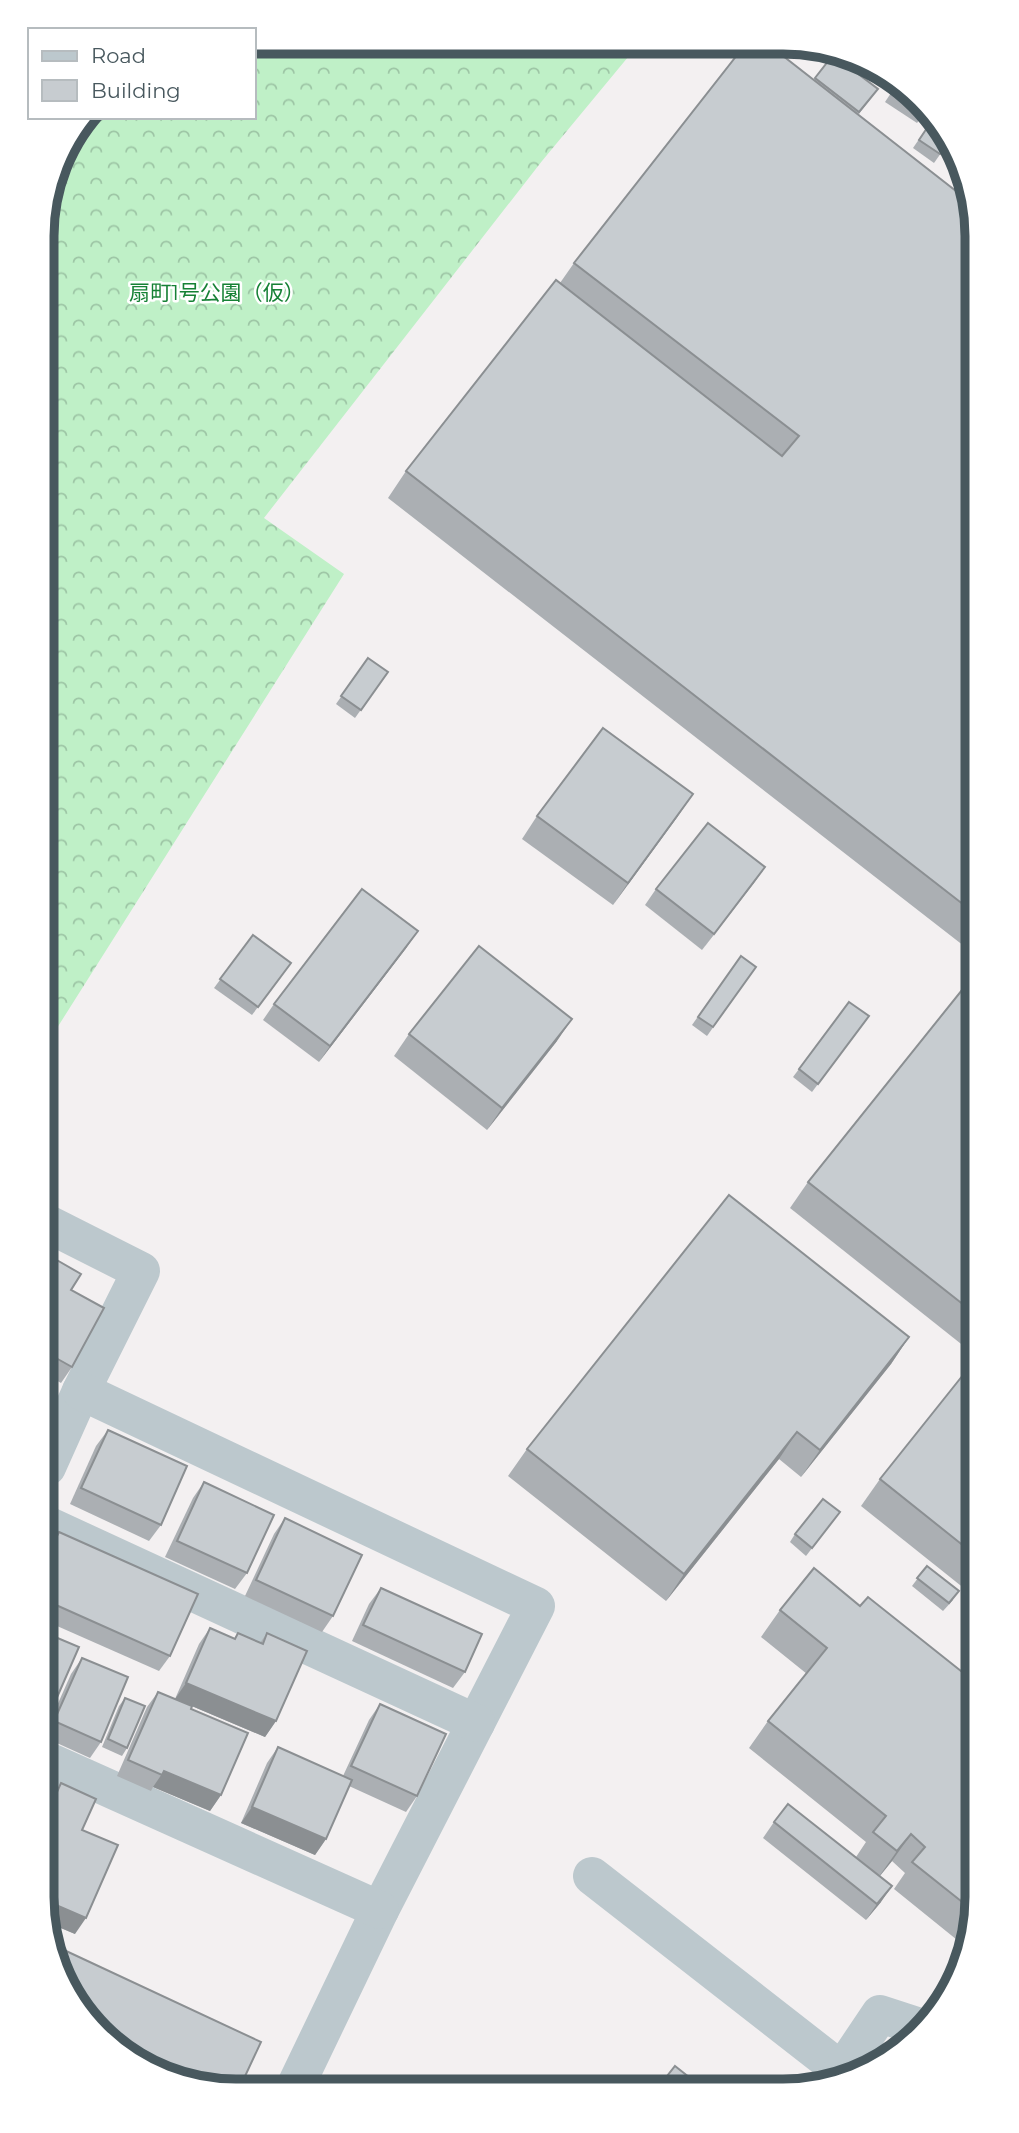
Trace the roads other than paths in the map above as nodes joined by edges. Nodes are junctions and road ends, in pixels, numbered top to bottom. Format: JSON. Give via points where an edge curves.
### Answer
{"nodes":[{"id":1,"x":54,"y":1227,"type":"edge"},
{"id":2,"x":81,"y":1391,"type":"junction"},
{"id":3,"x":54,"y":1451,"type":"edge"},
{"id":4,"x":54,"y":1528,"type":"edge"},
{"id":5,"x":476,"y":1723,"type":"junction"},
{"id":6,"x":54,"y":1763,"type":"edge"},
{"id":7,"x":592,"y":1877,"type":"dead end"},
{"id":8,"x":380,"y":1910,"type":"junction"},
{"id":9,"x":912,"y":2025,"type":"edge"},
{"id":10,"x":844,"y":2068,"type":"edge"},
{"id":11,"x":831,"y":2073,"type":"edge"},
{"id":12,"x":299,"y":2079,"type":"edge"}],
"edges":[{"from":1,"to":2,"type":"street","via":[[141,1271]]},
{"from":2,"to":3,"type":"street"},
{"from":2,"to":5,"type":"street","via":[[536,1606]]},
{"from":4,"to":5,"type":"street"},
{"from":5,"to":8,"type":"street"},
{"from":6,"to":8,"type":"street"},
{"from":7,"to":11,"type":"street"},
{"from":8,"to":12,"type":"street"},
{"from":9,"to":10,"type":"street","via":[[880,2014]]}]}
